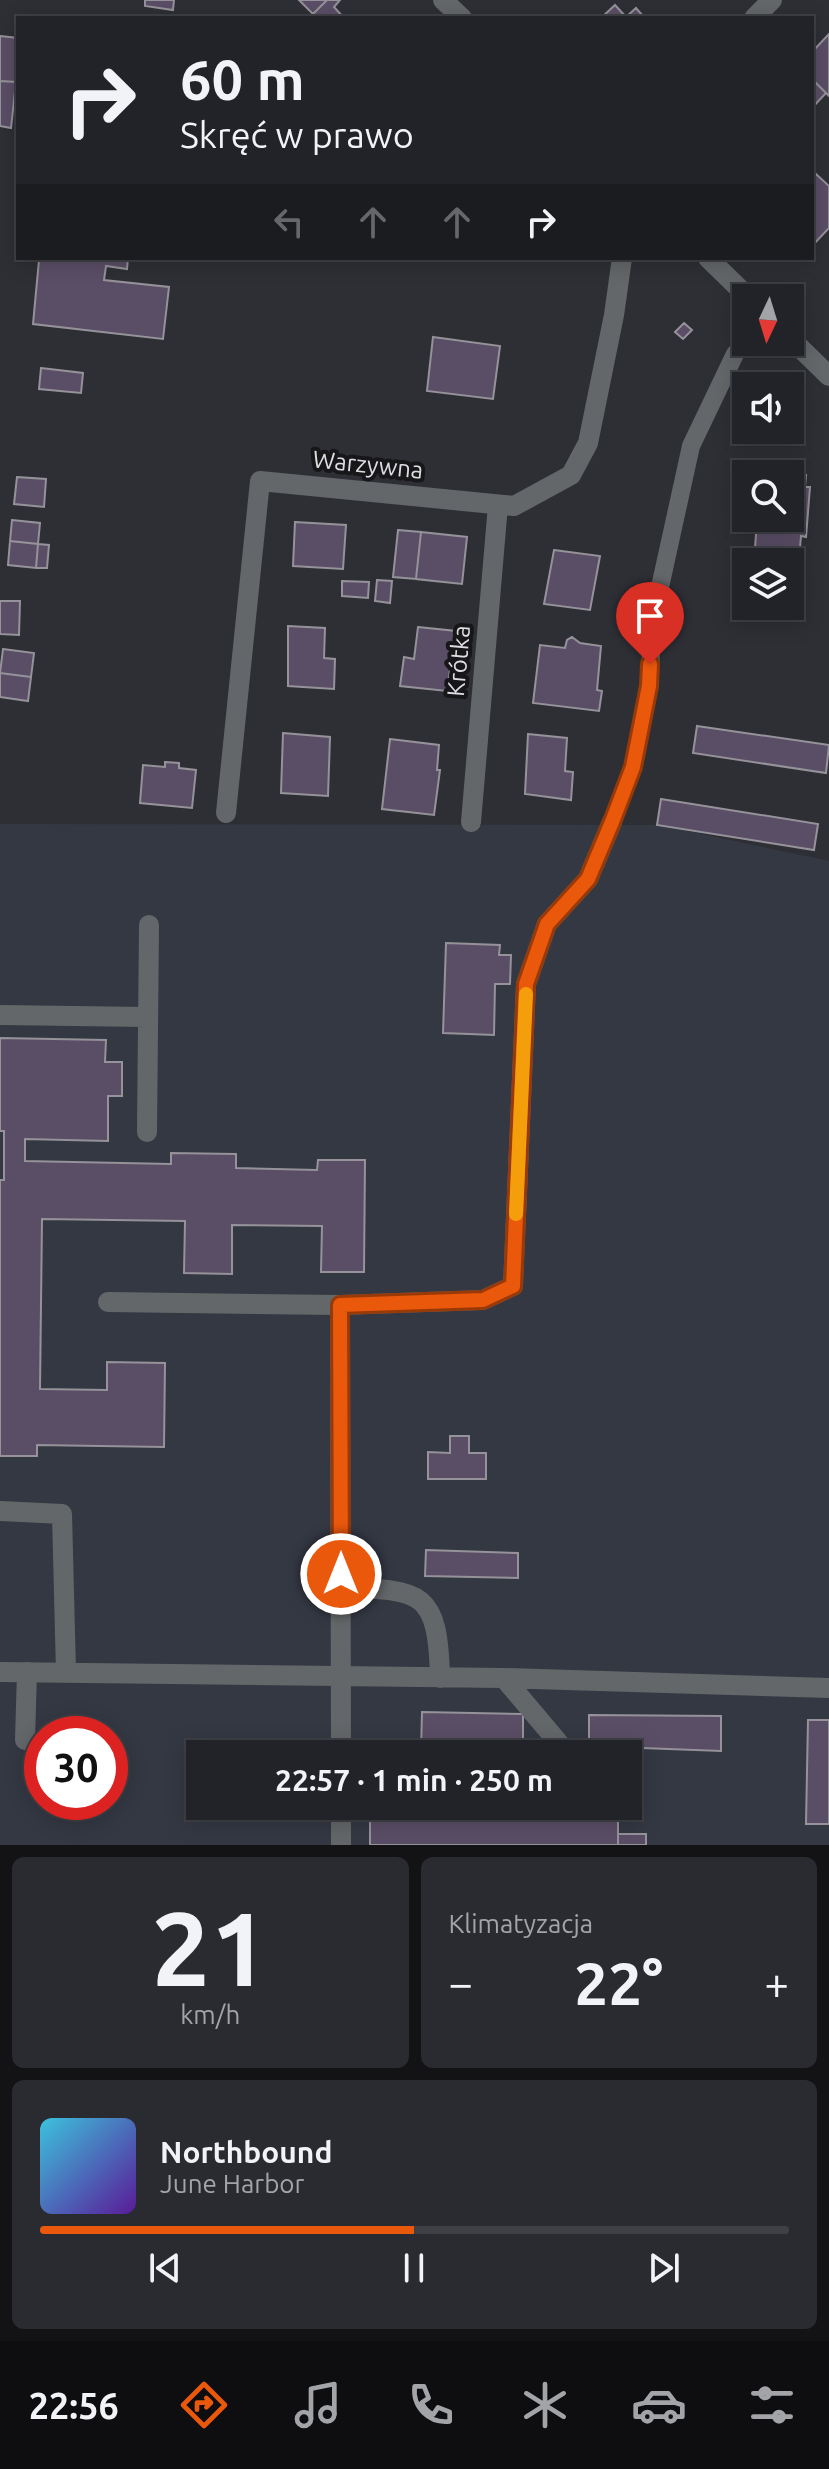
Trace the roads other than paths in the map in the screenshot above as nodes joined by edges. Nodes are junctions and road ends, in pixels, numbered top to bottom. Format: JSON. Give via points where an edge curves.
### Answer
{"nodes":[{"id":1,"x":443,"y":0,"type":"edge"},
{"id":2,"x":772,"y":0,"type":"edge"},
{"id":3,"x":460,"y":16,"type":"edge"},
{"id":4,"x":756,"y":16,"type":"edge"},
{"id":5,"x":622,"y":260,"type":"edge"},
{"id":6,"x":710,"y":260,"type":"edge"},
{"id":7,"x":735,"y":284,"type":"edge"},
{"id":8,"x":804,"y":352,"type":"edge"},
{"id":9,"x":734,"y":356,"type":"edge"},
{"id":10,"x":829,"y":376,"type":"edge"},
{"id":11,"x":498,"y":505,"type":"junction"},
{"id":12,"x":226,"y":813,"type":"dead end"},
{"id":13,"x":471,"y":822,"type":"dead end"},
{"id":14,"x":612,"y":822,"type":"joint"},
{"id":15,"x":149,"y":925,"type":"dead end"},
{"id":16,"x":0,"y":1015,"type":"edge"},
{"id":17,"x":147,"y":1017,"type":"junction"},
{"id":18,"x":147,"y":1132,"type":"dead end"},
{"id":19,"x":108,"y":1302,"type":"dead end"},
{"id":20,"x":340,"y":1305,"type":"junction"},
{"id":21,"x":0,"y":1511,"type":"edge"},
{"id":22,"x":341,"y":1588,"type":"junction"},
{"id":23,"x":0,"y":1672,"type":"edge"},
{"id":24,"x":27,"y":1672,"type":"junction"},
{"id":25,"x":66,"y":1672,"type":"junction"},
{"id":26,"x":342,"y":1677,"type":"junction"},
{"id":27,"x":440,"y":1678,"type":"junction"},
{"id":28,"x":504,"y":1678,"type":"junction"},
{"id":29,"x":829,"y":1688,"type":"edge"},
{"id":30,"x":26,"y":1716,"type":"edge"},
{"id":31,"x":341,"y":1740,"type":"edge"},
{"id":32,"x":556,"y":1740,"type":"edge"},
{"id":33,"x":341,"y":1820,"type":"edge"},
{"id":34,"x":341,"y":1845,"type":"edge"}],
"edges":[{"from":1,"to":3,"type":"street"},
{"from":2,"to":4,"type":"street"},
{"from":5,"to":11,"type":"street","name":"Warzywna","via":[[588,443],[571,475],[514,506]]},
{"from":6,"to":7,"type":"street"},
{"from":8,"to":10,"type":"street"},
{"from":9,"to":14,"type":"lane","via":[[691,446],[653,619],[649,686],[633,767]]},
{"from":11,"to":12,"type":"street","name":"Warzywna","via":[[260,481]]},
{"from":11,"to":13,"type":"street","name":"Krótka"},
{"from":14,"to":20,"type":"street","via":[[588,879],[547,924],[526,984],[513,1286],[483,1300]]},
{"from":15,"to":17,"type":"street"},
{"from":16,"to":17,"type":"street"},
{"from":17,"to":18,"type":"street"},
{"from":19,"to":20,"type":"street"},
{"from":20,"to":22,"type":"street"},
{"from":21,"to":25,"type":"street","via":[[62,1514]]},
{"from":22,"to":26,"type":"street"},
{"from":22,"to":27,"type":"street","via":[[390,1588],[431,1610],[439,1636]]},
{"from":23,"to":24,"type":"street"},
{"from":24,"to":25,"type":"street"},
{"from":24,"to":30,"type":"street"},
{"from":25,"to":26,"type":"street"},
{"from":26,"to":27,"type":"street"},
{"from":26,"to":31,"type":"street"},
{"from":27,"to":28,"type":"street"},
{"from":28,"to":29,"type":"street"},
{"from":28,"to":32,"type":"street"},
{"from":33,"to":34,"type":"street"}]}
